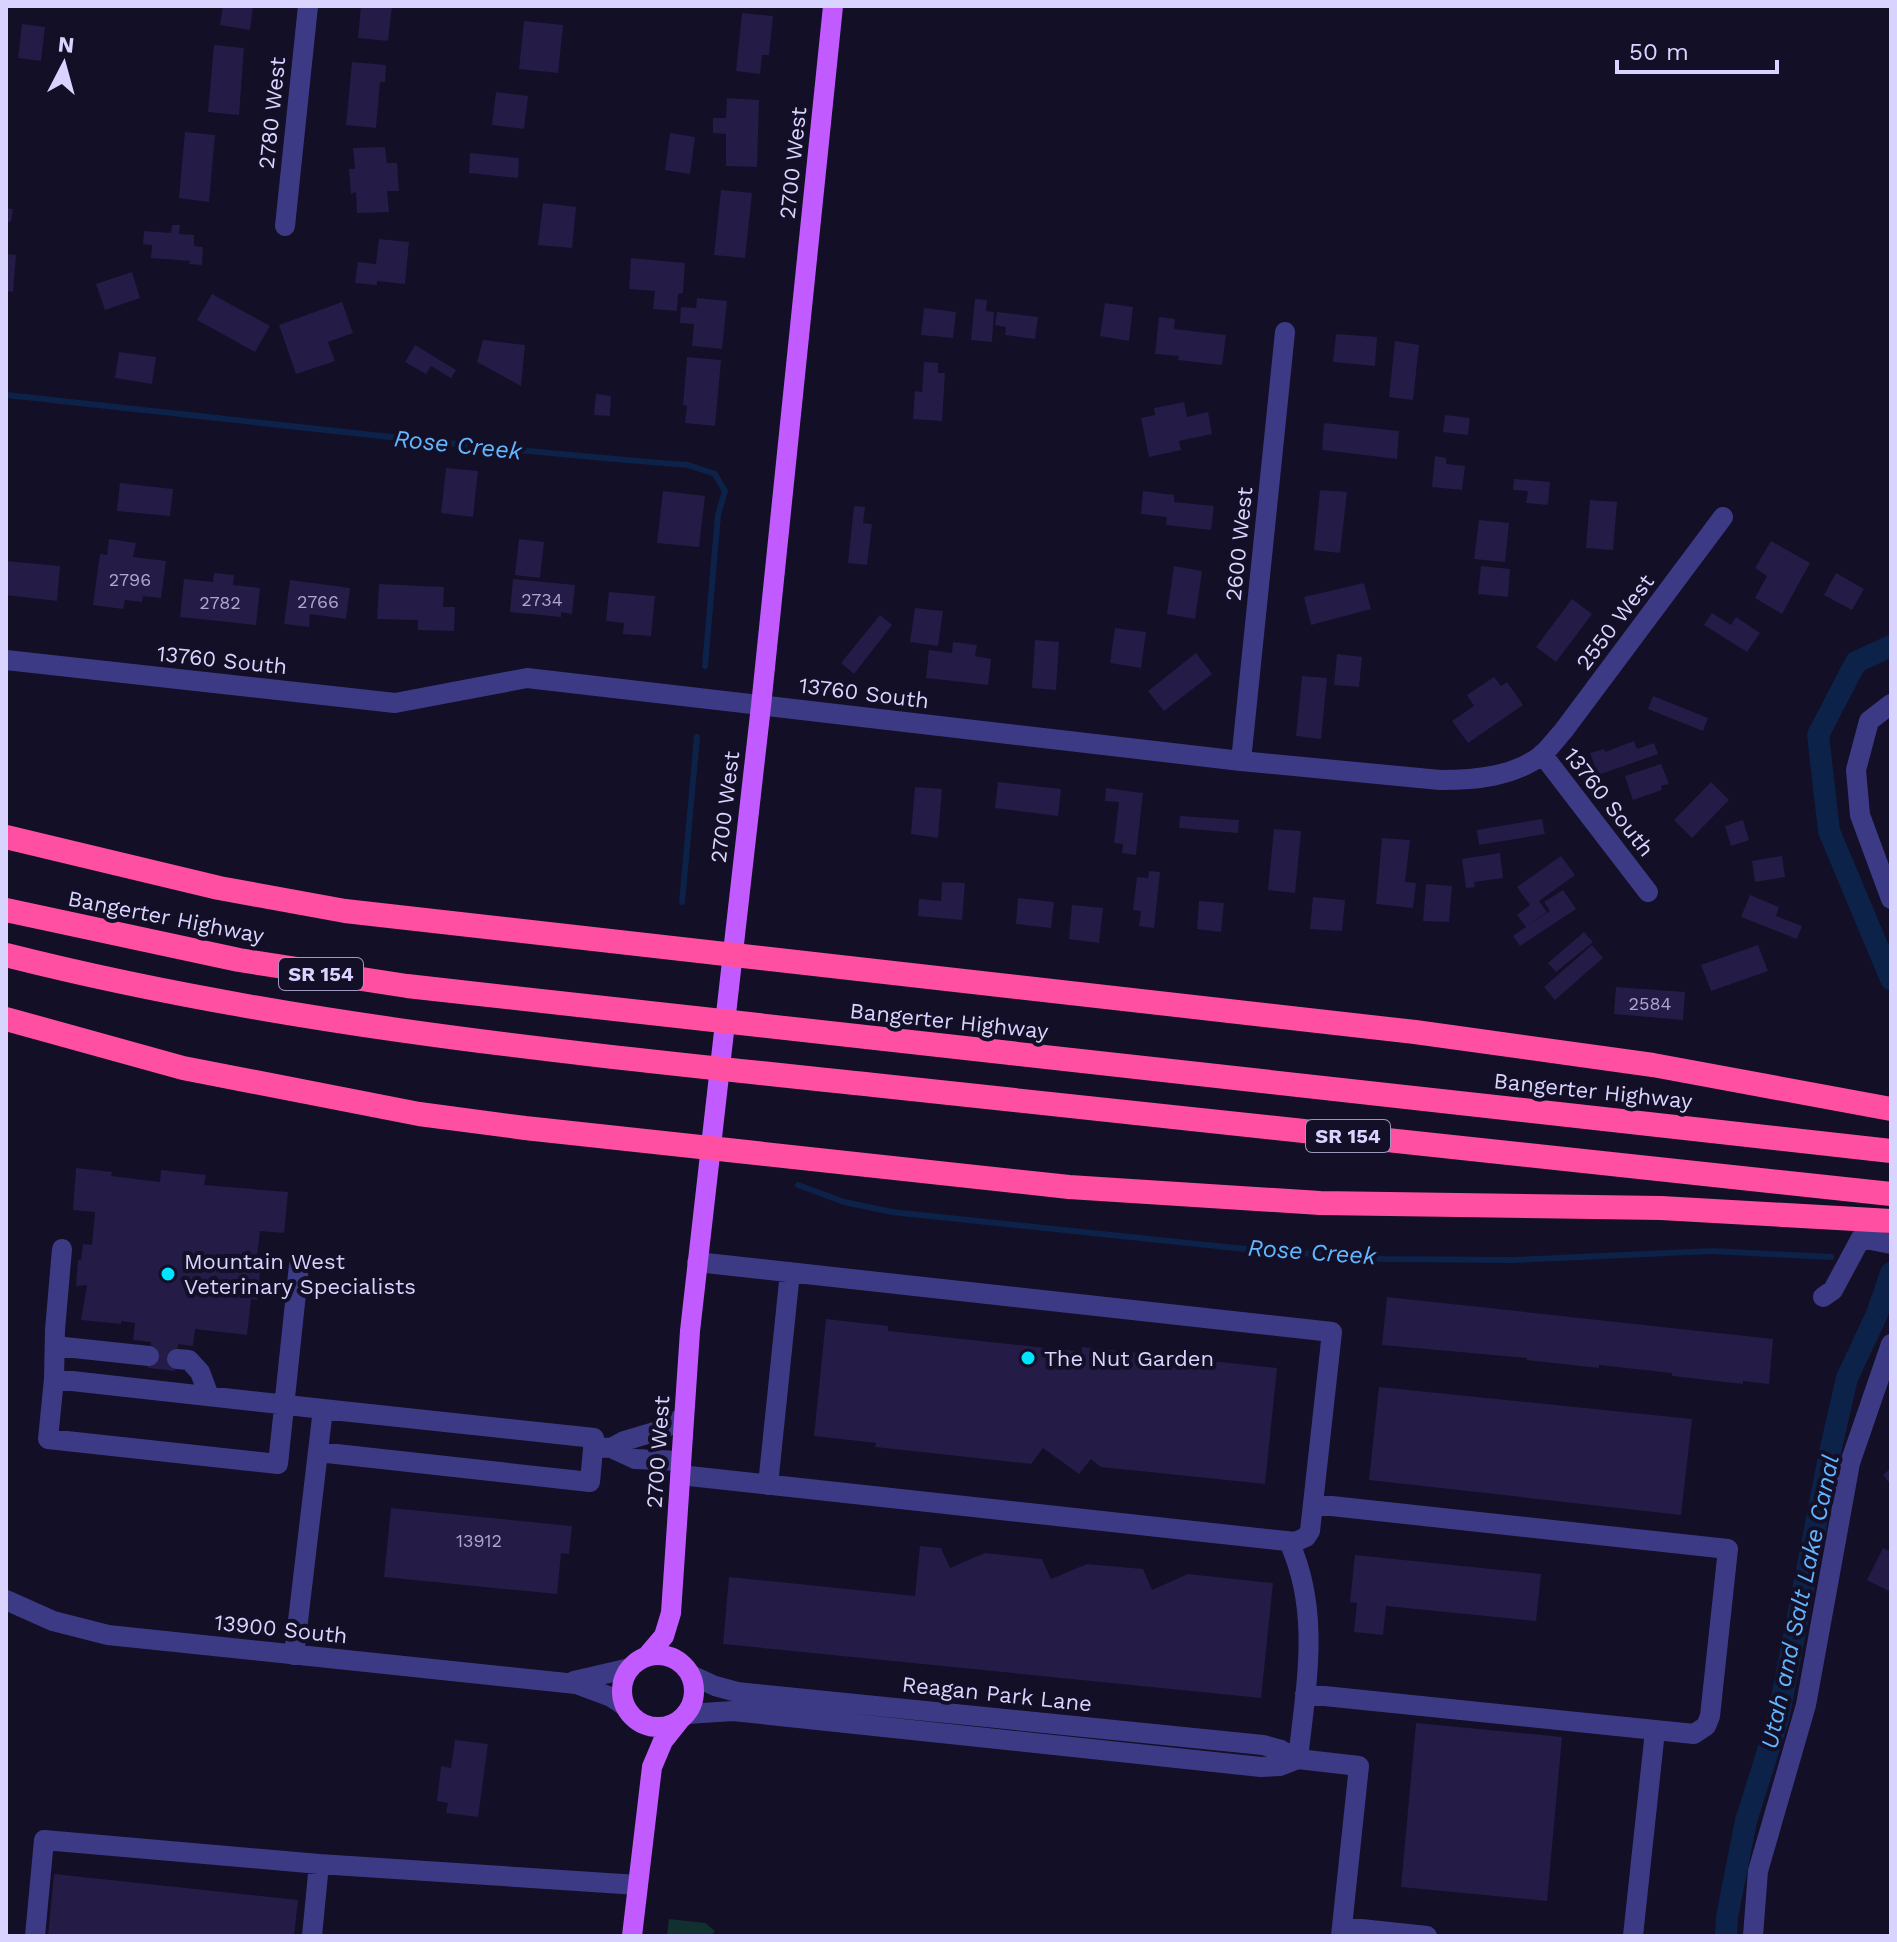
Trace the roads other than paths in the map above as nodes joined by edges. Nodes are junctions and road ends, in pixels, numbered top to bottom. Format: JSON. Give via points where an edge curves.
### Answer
{"nodes":[{"id":1,"x":308,"y":6,"type":"edge"},
{"id":2,"x":833,"y":6,"type":"edge"},
{"id":3,"x":285,"y":226,"type":"dead end"},
{"id":4,"x":1285,"y":332,"type":"dead end"},
{"id":5,"x":1723,"y":517,"type":"dead end"},
{"id":6,"x":6,"y":660,"type":"edge"},
{"id":7,"x":1891,"y":704,"type":"edge"},
{"id":8,"x":761,"y":706,"type":"junction"},
{"id":9,"x":1542,"y":754,"type":"junction"},
{"id":10,"x":1241,"y":761,"type":"junction"},
{"id":11,"x":6,"y":837,"type":"edge"},
{"id":12,"x":1648,"y":892,"type":"dead end"},
{"id":13,"x":1891,"y":899,"type":"edge"},
{"id":14,"x":6,"y":910,"type":"edge"},
{"id":15,"x":732,"y":954,"type":"junction"},
{"id":16,"x":6,"y":955,"type":"edge"},
{"id":17,"x":6,"y":1019,"type":"edge"},
{"id":18,"x":1891,"y":1109,"type":"edge"},
{"id":19,"x":710,"y":1148,"type":"junction"},
{"id":20,"x":1891,"y":1151,"type":"edge"},
{"id":21,"x":1891,"y":1194,"type":"edge"},
{"id":22,"x":1891,"y":1221,"type":"edge"},
{"id":23,"x":1891,"y":1244,"type":"edge"},
{"id":24,"x":62,"y":1249,"type":"dead end"},
{"id":25,"x":697,"y":1262,"type":"junction"},
{"id":26,"x":299,"y":1265,"type":"dead end"},
{"id":27,"x":790,"y":1272,"type":"junction"},
{"id":28,"x":1823,"y":1297,"type":"dead end"},
{"id":29,"x":1891,"y":1344,"type":"edge"},
{"id":30,"x":55,"y":1346,"type":"junction"},
{"id":31,"x":149,"y":1356,"type":"dead end"},
{"id":32,"x":177,"y":1359,"type":"dead end"},
{"id":33,"x":54,"y":1379,"type":"junction"},
{"id":34,"x":209,"y":1396,"type":"junction"},
{"id":35,"x":284,"y":1404,"type":"junction"},
{"id":36,"x":323,"y":1409,"type":"junction"},
{"id":37,"x":684,"y":1417,"type":"junction"},
{"id":38,"x":602,"y":1447,"type":"junction"},
{"id":39,"x":318,"y":1452,"type":"junction"},
{"id":40,"x":681,"y":1468,"type":"junction"},
{"id":41,"x":768,"y":1485,"type":"junction"},
{"id":42,"x":1313,"y":1504,"type":"junction"},
{"id":43,"x":1289,"y":1542,"type":"junction"},
{"id":44,"x":6,"y":1600,"type":"edge"},
{"id":45,"x":671,"y":1613,"type":"junction"},
{"id":46,"x":294,"y":1655,"type":"junction"},
{"id":47,"x":639,"y":1662,"type":"junction"},
{"id":48,"x":688,"y":1671,"type":"junction"},
{"id":49,"x":558,"y":1682,"type":"junction"},
{"id":50,"x":1305,"y":1694,"type":"junction"},
{"id":51,"x":628,"y":1711,"type":"junction"},
{"id":52,"x":683,"y":1718,"type":"junction"},
{"id":53,"x":1655,"y":1731,"type":"junction"},
{"id":54,"x":1298,"y":1759,"type":"junction"},
{"id":55,"x":649,"y":1784,"type":"junction"},
{"id":56,"x":319,"y":1864,"type":"junction"},
{"id":57,"x":638,"y":1885,"type":"junction"},
{"id":58,"x":1341,"y":1932,"type":"edge"},
{"id":59,"x":35,"y":1936,"type":"edge"},
{"id":60,"x":312,"y":1936,"type":"edge"},
{"id":61,"x":632,"y":1936,"type":"edge"},
{"id":62,"x":1427,"y":1936,"type":"edge"},
{"id":63,"x":1633,"y":1936,"type":"edge"},
{"id":64,"x":1753,"y":1936,"type":"edge"}],
"edges":[{"from":1,"to":3,"type":"street","name":"2780 West"},
{"from":2,"to":8,"type":"main road","name":"2700 West"},
{"from":4,"to":10,"type":"street","name":"2600 West"},
{"from":5,"to":9,"type":"street","name":"2550 West"},
{"from":6,"to":8,"type":"street","name":"13760 South","via":[[395,703],[527,678]]},
{"from":7,"to":13,"type":"street","via":[[1869,721],[1856,770],[1860,815]]},
{"from":8,"to":10,"type":"street","name":"13760 South"},
{"from":8,"to":15,"type":"main road","name":"2700 West"},
{"from":9,"to":10,"type":"street","name":"13760 South","via":[[1519,768],[1467,780]]},
{"from":9,"to":12,"type":"street","name":"13760 South"},
{"from":11,"to":15,"type":"highway","via":[[219,888],[345,911]]},
{"from":14,"to":20,"type":"highway","name":"Bangerter Highway","number":"SR 154","via":[[323,974],[640,1014]]},
{"from":15,"to":18,"type":"highway","via":[[1520,1045]]},
{"from":15,"to":19,"type":"main road","name":"2700 West"},
{"from":16,"to":21,"type":"highway","number":"SR 154","via":[[137,986],[400,1031]]},
{"from":17,"to":19,"type":"highway","via":[[183,1068],[341,1100]]},
{"from":19,"to":22,"type":"highway","via":[[1216,1198],[1675,1209]]},
{"from":19,"to":25,"type":"main road","name":"2700 West"},
{"from":23,"to":28,"type":"street","via":[[1861,1238],[1833,1290]]},
{"from":24,"to":30,"type":"street"},
{"from":25,"to":27,"type":"street"},
{"from":25,"to":37,"type":"main road","name":"2700 West"},
{"from":26,"to":35,"type":"street"},
{"from":27,"to":41,"type":"street"},
{"from":27,"to":42,"type":"street","via":[[1332,1332]]},
{"from":29,"to":64,"type":"street","via":[[1850,1463],[1806,1705],[1758,1871]]},
{"from":30,"to":31,"type":"street"},
{"from":30,"to":33,"type":"street"},
{"from":32,"to":34,"type":"street","via":[[189,1360],[200,1372]]},
{"from":33,"to":34,"type":"street"},
{"from":33,"to":35,"type":"street","via":[[48,1439],[263,1463],[278,1464]]},
{"from":34,"to":35,"type":"street"},
{"from":35,"to":36,"type":"street"},
{"from":36,"to":38,"type":"street","via":[[594,1438]]},
{"from":36,"to":39,"type":"street"},
{"from":37,"to":38,"type":"street","via":[[661,1430]]},
{"from":37,"to":40,"type":"main road","name":"2700 West"},
{"from":38,"to":39,"type":"street","via":[[590,1482]]},
{"from":38,"to":40,"type":"street"},
{"from":39,"to":46,"type":"street"},
{"from":40,"to":41,"type":"street"},
{"from":40,"to":45,"type":"main road","name":"2700 West"},
{"from":41,"to":43,"type":"street"},
{"from":42,"to":43,"type":"street","via":[[1310,1531],[1301,1541]]},
{"from":42,"to":53,"type":"street","via":[[1728,1549],[1709,1721],[1694,1734]]},
{"from":43,"to":50,"type":"street","via":[[1308,1602]]},
{"from":44,"to":46,"type":"street","name":"13900 South","via":[[53,1621],[108,1635]]},
{"from":45,"to":47,"type":"main road","name":"2700 West","via":[[664,1636]]},
{"from":45,"to":48,"type":"main road","name":"2700 West","via":[[674,1638]]},
{"from":46,"to":49,"type":"street","name":"13900 South"},
{"from":47,"to":48,"type":"main road","via":[[668,1656]]},
{"from":47,"to":49,"type":"street","name":"13900 South","via":[[596,1678]]},
{"from":47,"to":51,"type":"main road","via":[[622,1687]]},
{"from":48,"to":52,"type":"main road","via":[[695,1695]]},
{"from":48,"to":54,"type":"street","name":"Reagan Park Lane","via":[[737,1692],[1263,1745]]},
{"from":49,"to":51,"type":"street","name":"13900 South","via":[[594,1689]]},
{"from":50,"to":53,"type":"street"},
{"from":50,"to":54,"type":"street"},
{"from":51,"to":52,"type":"main road","via":[[639,1722],[659,1727]]},
{"from":51,"to":55,"type":"main road","via":[[645,1744]]},
{"from":52,"to":54,"type":"street","name":"Reagan Park Lane","via":[[733,1711],[1261,1767]]},
{"from":52,"to":55,"type":"main road","via":[[657,1751]]},
{"from":53,"to":63,"type":"street"},
{"from":54,"to":58,"type":"street","name":"Reagan Park Lane","via":[[1359,1766]]},
{"from":55,"to":57,"type":"main road"},
{"from":56,"to":57,"type":"street"},
{"from":56,"to":59,"type":"street","via":[[44,1840]]},
{"from":56,"to":60,"type":"street"},
{"from":57,"to":61,"type":"main road"},
{"from":58,"to":62,"type":"street"}]}
